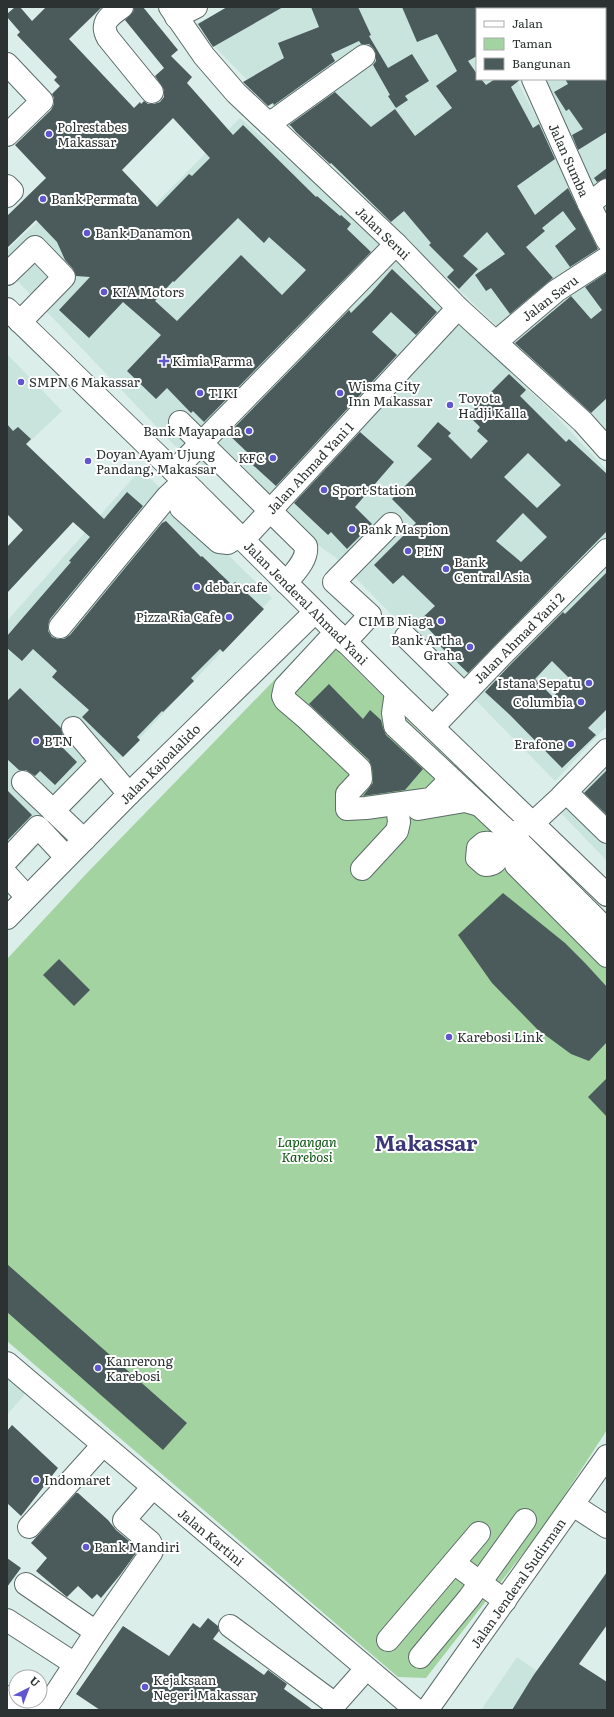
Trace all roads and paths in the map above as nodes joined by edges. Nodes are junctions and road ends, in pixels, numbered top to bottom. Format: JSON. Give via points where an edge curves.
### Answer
{"nodes":[{"id":1,"x":122,"y":7,"type":"edge"},
{"id":2,"x":196,"y":7,"type":"edge"},
{"id":3,"x":173,"y":12,"type":"edge"},
{"id":4,"x":364,"y":56,"type":"dead end"},
{"id":5,"x":7,"y":64,"type":"edge"},
{"id":6,"x":533,"y":80,"type":"edge"},
{"id":7,"x":152,"y":92,"type":"dead end"},
{"id":8,"x":269,"y":124,"type":"junction"},
{"id":9,"x":7,"y":135,"type":"edge"},
{"id":10,"x":7,"y":186,"type":"edge"},
{"id":11,"x":607,"y":190,"type":"edge"},
{"id":12,"x":7,"y":196,"type":"edge"},
{"id":13,"x":589,"y":204,"type":"junction"},
{"id":14,"x":607,"y":240,"type":"edge"},
{"id":15,"x":396,"y":244,"type":"junction"},
{"id":16,"x":607,"y":258,"type":"edge"},
{"id":17,"x":7,"y":274,"type":"edge"},
{"id":18,"x":458,"y":308,"type":"junction"},
{"id":19,"x":14,"y":315,"type":"edge"},
{"id":20,"x":496,"y":342,"type":"junction"},
{"id":21,"x":180,"y":422,"type":"dead end"},
{"id":22,"x":201,"y":443,"type":"junction"},
{"id":23,"x":607,"y":449,"type":"edge"},
{"id":24,"x":184,"y":481,"type":"junction"},
{"id":25,"x":271,"y":511,"type":"junction"},
{"id":26,"x":391,"y":524,"type":"dead end"},
{"id":27,"x":241,"y":538,"type":"junction"},
{"id":28,"x":607,"y":550,"type":"edge"},
{"id":29,"x":286,"y":583,"type":"junction"},
{"id":30,"x":314,"y":612,"type":"junction"},
{"id":31,"x":60,"y":627,"type":"dead end"},
{"id":32,"x":341,"y":637,"type":"junction"},
{"id":33,"x":406,"y":637,"type":"dead end"},
{"id":34,"x":396,"y":692,"type":"junction"},
{"id":35,"x":464,"y":694,"type":"junction"},
{"id":36,"x":433,"y":727,"type":"junction"},
{"id":37,"x":73,"y":728,"type":"dead end"},
{"id":38,"x":607,"y":750,"type":"edge"},
{"id":39,"x":101,"y":762,"type":"junction"},
{"id":40,"x":448,"y":776,"type":"junction"},
{"id":41,"x":23,"y":782,"type":"dead end"},
{"id":42,"x":566,"y":792,"type":"junction"},
{"id":43,"x":130,"y":794,"type":"junction"},
{"id":44,"x":514,"y":804,"type":"junction"},
{"id":45,"x":479,"y":805,"type":"junction"},
{"id":46,"x":397,"y":808,"type":"junction"},
{"id":47,"x":53,"y":811,"type":"junction"},
{"id":48,"x":533,"y":823,"type":"junction"},
{"id":49,"x":607,"y":832,"type":"edge"},
{"id":50,"x":84,"y":840,"type":"junction"},
{"id":51,"x":507,"y":852,"type":"junction"},
{"id":52,"x":66,"y":857,"type":"junction"},
{"id":53,"x":7,"y":860,"type":"edge"},
{"id":54,"x":362,"y":869,"type":"dead end"},
{"id":55,"x":7,"y":875,"type":"edge"},
{"id":56,"x":607,"y":894,"type":"edge"},
{"id":57,"x":27,"y":897,"type":"junction"},
{"id":58,"x":7,"y":918,"type":"edge"},
{"id":59,"x":607,"y":930,"type":"edge"},
{"id":60,"x":607,"y":956,"type":"edge"},
{"id":61,"x":10,"y":1373,"type":"edge"},
{"id":62,"x":103,"y":1445,"type":"junction"},
{"id":63,"x":607,"y":1456,"type":"edge"},
{"id":64,"x":153,"y":1487,"type":"junction"},
{"id":65,"x":573,"y":1505,"type":"junction"},
{"id":66,"x":525,"y":1520,"type":"dead end"},
{"id":67,"x":29,"y":1527,"type":"dead end"},
{"id":68,"x":607,"y":1527,"type":"edge"},
{"id":69,"x":479,"y":1533,"type":"dead end"},
{"id":70,"x":454,"y":1563,"type":"junction"},
{"id":71,"x":481,"y":1582,"type":"junction"},
{"id":72,"x":26,"y":1584,"type":"dead end"},
{"id":73,"x":506,"y":1601,"type":"junction"},
{"id":74,"x":7,"y":1620,"type":"edge"},
{"id":75,"x":230,"y":1626,"type":"dead end"},
{"id":76,"x":96,"y":1632,"type":"junction"},
{"id":77,"x":388,"y":1640,"type":"dead end"},
{"id":78,"x":420,"y":1657,"type":"dead end"},
{"id":79,"x":75,"y":1664,"type":"junction"},
{"id":80,"x":366,"y":1669,"type":"junction"},
{"id":81,"x":7,"y":1697,"type":"edge"},
{"id":82,"x":333,"y":1707,"type":"edge"},
{"id":83,"x":25,"y":1710,"type":"edge"},
{"id":84,"x":45,"y":1710,"type":"edge"},
{"id":85,"x":416,"y":1710,"type":"edge"},
{"id":86,"x":427,"y":1710,"type":"edge"}],
"edges":[{"from":1,"to":7,"type":"main road","via":[[107,20],[104,32]]},
{"from":2,"to":3,"type":"main road"},
{"from":3,"to":8,"type":"main road","name":"Jalan Serui","via":[[204,56],[236,93]]},
{"from":4,"to":8,"type":"main road"},
{"from":5,"to":9,"type":"main road","via":[[42,101]]},
{"from":6,"to":13,"type":"main road","name":"Jalan Sumba"},
{"from":8,"to":15,"type":"main road","name":"Jalan Serui"},
{"from":10,"to":12,"type":"main road","via":[[12,192]]},
{"from":11,"to":13,"type":"main road"},
{"from":13,"to":14,"type":"main road","name":"Jalan Sumba"},
{"from":15,"to":18,"type":"main road","name":"Jalan Serui"},
{"from":15,"to":22,"type":"main road"},
{"from":16,"to":20,"type":"main road","name":"Jalan Savu","via":[[556,291]]},
{"from":17,"to":19,"type":"main road","via":[[35,247],[64,277]]},
{"from":18,"to":20,"type":"main road","name":"Jalan Serui"},
{"from":18,"to":25,"type":"main road","name":"Jalan Ahmad Yani 1"},
{"from":19,"to":24,"type":"main road","name":"Jalan Jenderal Ahmad Yani"},
{"from":20,"to":23,"type":"main road","name":"Jalan Serui","via":[[583,422]]},
{"from":21,"to":22,"type":"main road"},
{"from":22,"to":24,"type":"main road"},
{"from":22,"to":25,"type":"main road"},
{"from":24,"to":27,"type":"main road","name":"Jalan Jenderal Ahmad Yani"},
{"from":24,"to":31,"type":"main road","via":[[167,497]]},
{"from":25,"to":27,"type":"main road","name":"Jalan Ahmad Yani 1"},
{"from":25,"to":29,"type":"main road","via":[[306,546],[304,559]]},
{"from":26,"to":32,"type":"main road","via":[[334,582],[370,615]]},
{"from":27,"to":29,"type":"main road","name":"Jalan Jenderal Ahmad Yani"},
{"from":28,"to":35,"type":"main road","name":"Jalan Ahmad Yani 2"},
{"from":29,"to":30,"type":"main road","name":"Jalan Jenderal Ahmad Yani"},
{"from":30,"to":32,"type":"main road","name":"Jalan Jenderal Ahmad Yani"},
{"from":30,"to":43,"type":"main road","name":"Jalan Kajoalalido"},
{"from":32,"to":34,"type":"main road","name":"Jalan Jenderal Ahmad Yani"},
{"from":32,"to":46,"type":"main road","via":[[285,687],[283,696],[360,769],[361,778],[348,794],[347,809]]},
{"from":33,"to":35,"type":"main road"},
{"from":34,"to":36,"type":"main road","name":"Jalan Jenderal Ahmad Yani"},
{"from":34,"to":40,"type":"main road","via":[[393,713],[395,726]]},
{"from":35,"to":36,"type":"main road","name":"Jalan Ahmad Yani 2"},
{"from":36,"to":44,"type":"main road","name":"Jalan Jenderal Ahmad Yani"},
{"from":37,"to":39,"type":"main road"},
{"from":38,"to":42,"type":"main road"},
{"from":39,"to":43,"type":"main road"},
{"from":39,"to":47,"type":"main road"},
{"from":40,"to":45,"type":"main road"},
{"from":40,"to":46,"type":"main road","via":[[444,786],[431,799]]},
{"from":41,"to":47,"type":"main road"},
{"from":42,"to":48,"type":"main road"},
{"from":42,"to":49,"type":"main road"},
{"from":43,"to":50,"type":"main road","name":"Jalan Kajoalalido"},
{"from":44,"to":48,"type":"main road","name":"Jalan Jenderal Ahmad Yani"},
{"from":44,"to":51,"type":"main road","via":[[519,829]]},
{"from":45,"to":46,"type":"main road","via":[[465,801],[435,807]]},
{"from":45,"to":51,"type":"main road"},
{"from":46,"to":54,"type":"main road","via":[[397,831]]},
{"from":47,"to":50,"type":"main road"},
{"from":48,"to":56,"type":"main road","name":"Jalan Jenderal Ahmad Yani"},
{"from":50,"to":52,"type":"main road","name":"Jalan Kajoalalido"},
{"from":51,"to":59,"type":"main road"},
{"from":51,"to":60,"type":"main road"},
{"from":52,"to":53,"type":"main road","via":[[38,827]]},
{"from":52,"to":57,"type":"main road","name":"Jalan Kajoalalido"},
{"from":55,"to":57,"type":"main road"},
{"from":57,"to":58,"type":"main road","name":"Jalan Kajoalalido"},
{"from":61,"to":62,"type":"main road","name":"Jalan Kartini"},
{"from":62,"to":64,"type":"main road","name":"Jalan Kartini"},
{"from":62,"to":67,"type":"main road"},
{"from":63,"to":65,"type":"main road","name":"Jalan Jenderal Sudirman"},
{"from":64,"to":76,"type":"main road","via":[[124,1520],[150,1542],[153,1548]]},
{"from":64,"to":80,"type":"main road","name":"Jalan Kartini"},
{"from":65,"to":68,"type":"main road"},
{"from":65,"to":73,"type":"main road","name":"Jalan Jenderal Sudirman"},
{"from":66,"to":71,"type":"main road"},
{"from":69,"to":70,"type":"main road"},
{"from":70,"to":71,"type":"main road"},
{"from":70,"to":77,"type":"main road"},
{"from":71,"to":73,"type":"main road"},
{"from":71,"to":78,"type":"main road"},
{"from":72,"to":76,"type":"main road"},
{"from":73,"to":86,"type":"main road","name":"Jalan Jenderal Sudirman"},
{"from":74,"to":79,"type":"main road"},
{"from":75,"to":82,"type":"main road"},
{"from":76,"to":79,"type":"main road"},
{"from":79,"to":84,"type":"main road"},
{"from":80,"to":82,"type":"main road"},
{"from":80,"to":85,"type":"main road","name":"Jalan Kartini"},
{"from":81,"to":83,"type":"main road"}]}
